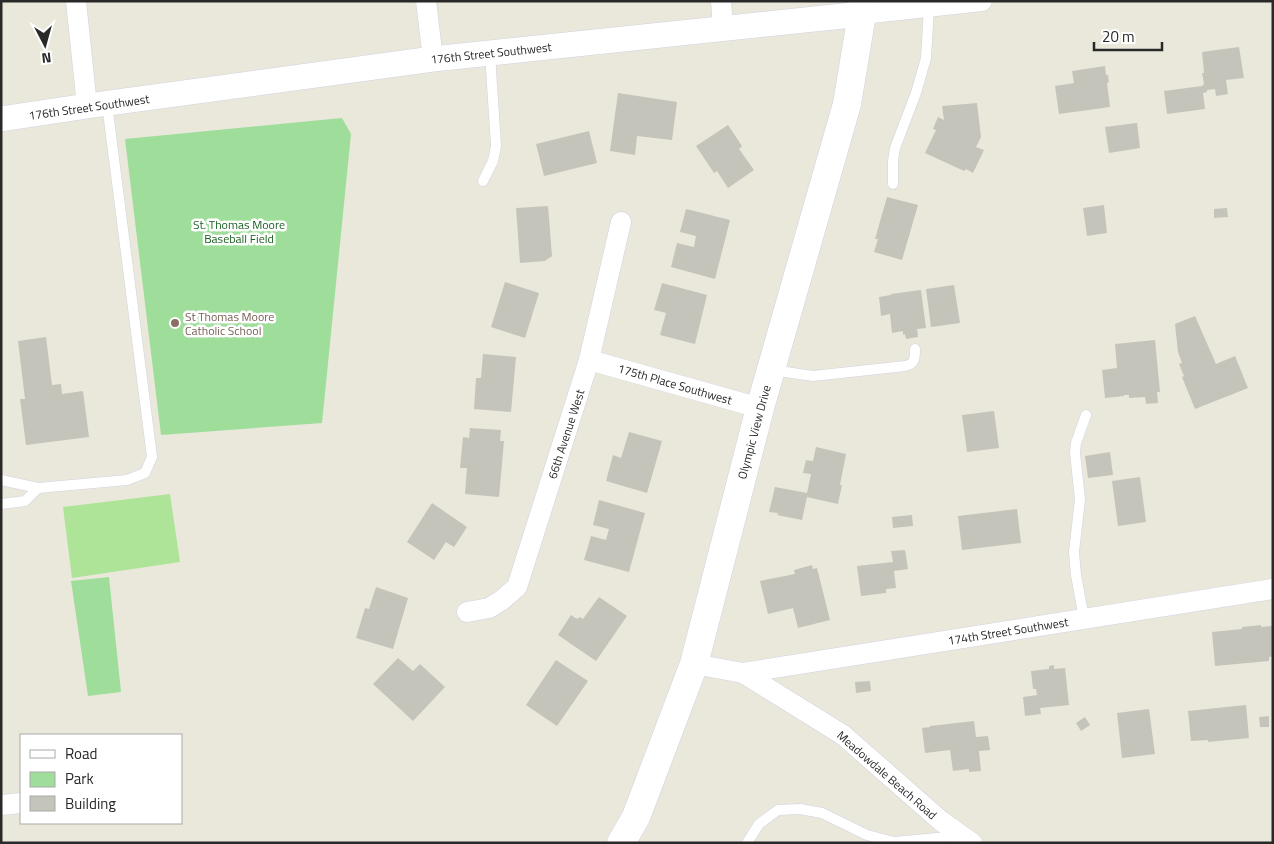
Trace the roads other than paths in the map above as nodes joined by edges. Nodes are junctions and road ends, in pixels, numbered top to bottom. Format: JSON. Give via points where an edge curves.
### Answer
{"nodes":[{"id":1,"x":76,"y":1,"type":"edge"},
{"id":2,"x":426,"y":1,"type":"edge"},
{"id":3,"x":721,"y":1,"type":"edge"},
{"id":4,"x":982,"y":1,"type":"edge"},
{"id":5,"x":929,"y":7,"type":"junction"},
{"id":6,"x":862,"y":8,"type":"edge"},
{"id":7,"x":723,"y":28,"type":"junction"},
{"id":8,"x":490,"y":53,"type":"junction"},
{"id":9,"x":433,"y":58,"type":"junction"},
{"id":10,"x":97,"y":105,"type":"junction"},
{"id":11,"x":1,"y":119,"type":"edge"},
{"id":12,"x":483,"y":181,"type":"dead end"},
{"id":13,"x":893,"y":184,"type":"dead end"},
{"id":14,"x":621,"y":222,"type":"dead end"},
{"id":15,"x":915,"y":348,"type":"dead end"},
{"id":16,"x":589,"y":360,"type":"junction"},
{"id":17,"x":771,"y":370,"type":"junction"},
{"id":18,"x":760,"y":408,"type":"junction"},
{"id":19,"x":1086,"y":415,"type":"dead end"},
{"id":20,"x":1,"y":480,"type":"edge"},
{"id":21,"x":38,"y":488,"type":"junction"},
{"id":22,"x":1,"y":504,"type":"edge"},
{"id":23,"x":1273,"y":589,"type":"edge"},
{"id":24,"x":467,"y":612,"type":"dead end"},
{"id":25,"x":1084,"y":619,"type":"junction"},
{"id":26,"x":694,"y":664,"type":"junction"},
{"id":27,"x":743,"y":673,"type":"junction"},
{"id":28,"x":20,"y":803,"type":"edge"},
{"id":29,"x":1,"y":805,"type":"edge"},
{"id":30,"x":967,"y":839,"type":"edge"},
{"id":31,"x":621,"y":843,"type":"edge"},
{"id":32,"x":747,"y":843,"type":"edge"}],
"edges":[{"from":1,"to":10,"type":"street"},
{"from":2,"to":9,"type":"street"},
{"from":3,"to":7,"type":"street"},
{"from":4,"to":5,"type":"street","name":"176th Street Southwest"},
{"from":5,"to":6,"type":"street","name":"176th Street Southwest"},
{"from":5,"to":13,"type":"lane","via":[[926,58],[895,148]]},
{"from":6,"to":7,"type":"street","name":"176th Street Southwest"},
{"from":6,"to":17,"type":"main road","name":"Olympic View Drive","via":[[847,104]]},
{"from":7,"to":8,"type":"street","name":"176th Street Southwest"},
{"from":8,"to":9,"type":"street","name":"176th Street Southwest"},
{"from":8,"to":12,"type":"lane","via":[[496,146],[494,161]]},
{"from":9,"to":10,"type":"street","name":"176th Street Southwest"},
{"from":10,"to":11,"type":"street","name":"176th Street Southwest"},
{"from":10,"to":21,"type":"lane","via":[[152,457],[145,473],[127,480]]},
{"from":14,"to":16,"type":"street","name":"66th Avenue West"},
{"from":15,"to":17,"type":"lane","via":[[914,361],[905,366],[813,376]]},
{"from":16,"to":18,"type":"street","name":"175th Place Southwest"},
{"from":16,"to":24,"type":"street","name":"66th Avenue West","via":[[517,587],[489,608]]},
{"from":17,"to":18,"type":"main road","name":"Olympic View Drive"},
{"from":18,"to":26,"type":"main road","name":"Olympic View Drive"},
{"from":19,"to":25,"type":"lane","via":[[1076,443],[1080,499],[1074,552]]},
{"from":20,"to":21,"type":"lane"},
{"from":21,"to":22,"type":"lane","via":[[25,501]]},
{"from":23,"to":25,"type":"street","name":"174th Street Southwest"},
{"from":25,"to":27,"type":"street","name":"174th Street Southwest"},
{"from":26,"to":27,"type":"street","name":"Meadowdale Beach Road"},
{"from":26,"to":31,"type":"main road","name":"Olympic View Drive","via":[[636,817]]},
{"from":27,"to":30,"type":"street","name":"Meadowdale Beach Road","via":[[842,735],[941,821]]},
{"from":28,"to":29,"type":"street"},
{"from":30,"to":32,"type":"lane","via":[[894,842],[867,836],[822,813],[778,810],[759,824]]}]}
